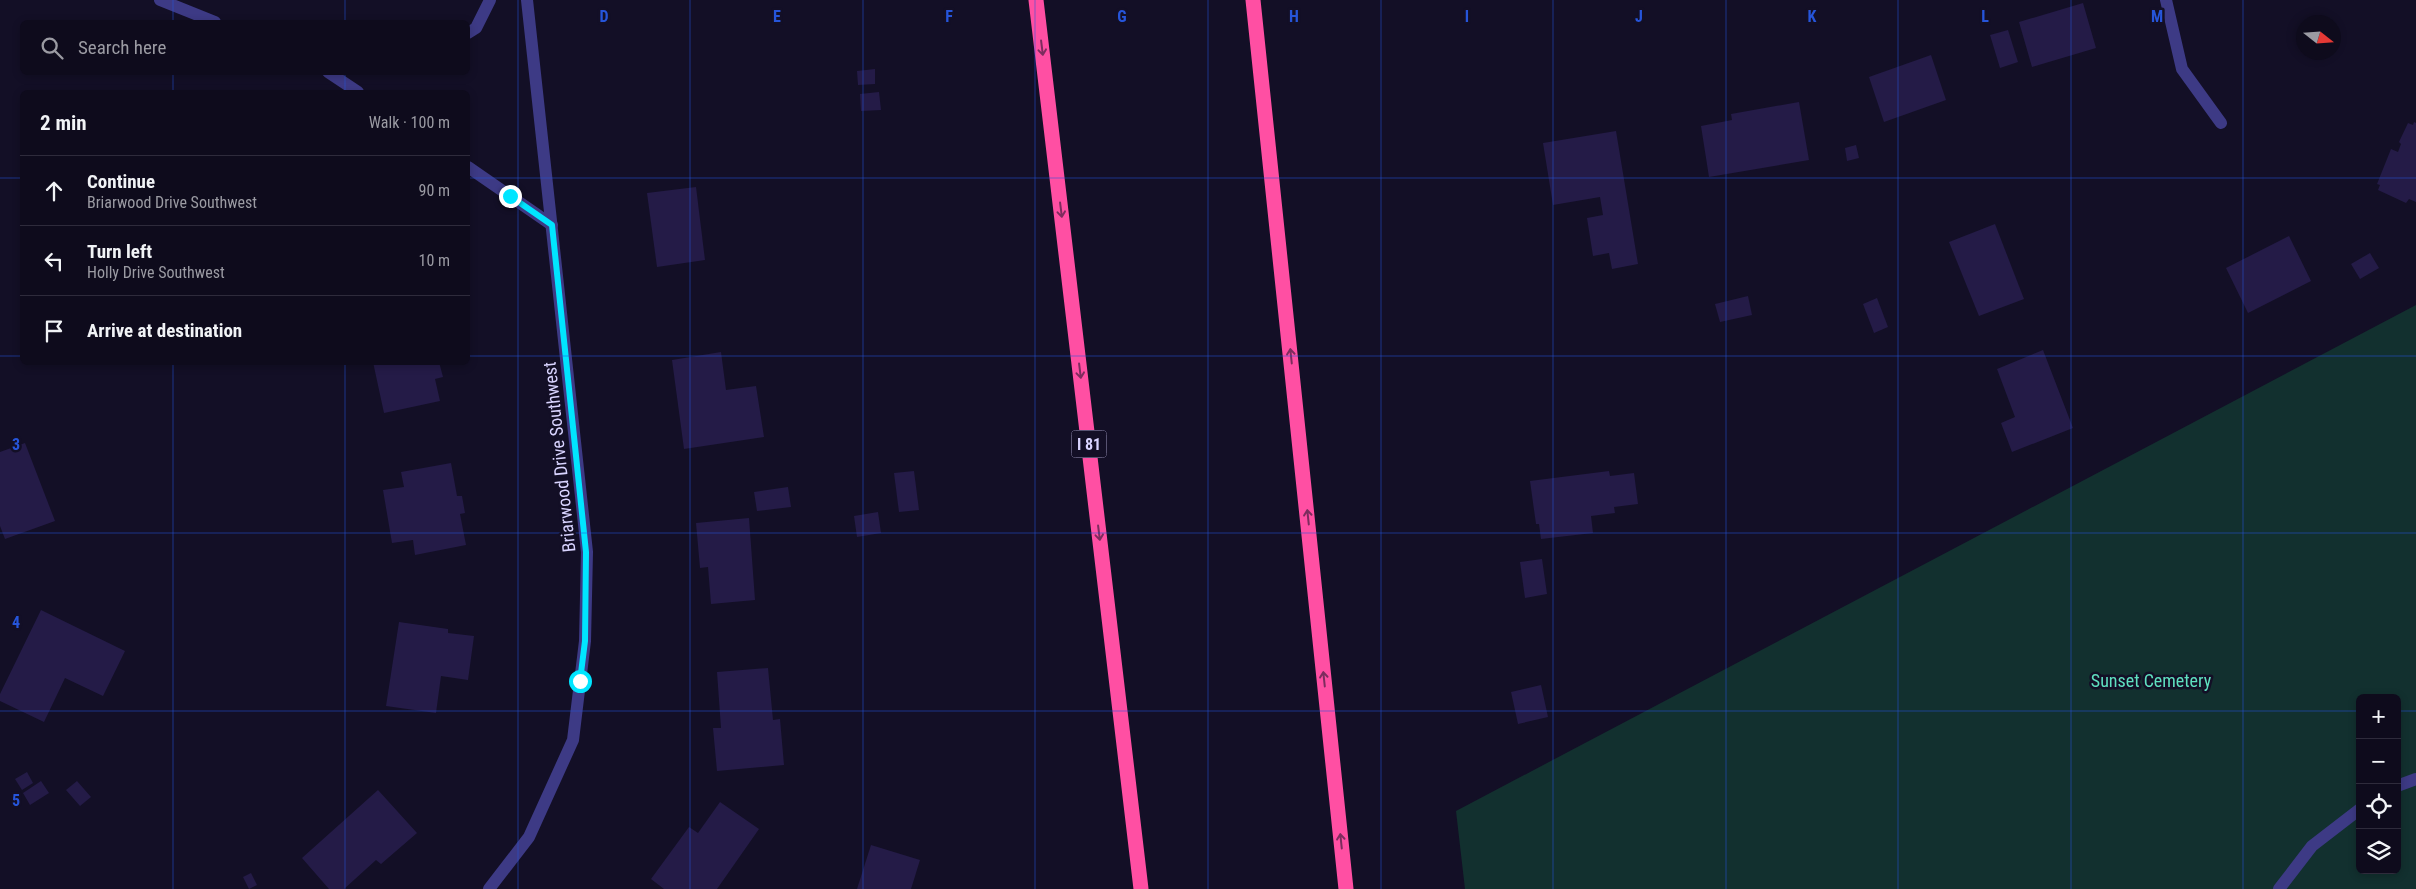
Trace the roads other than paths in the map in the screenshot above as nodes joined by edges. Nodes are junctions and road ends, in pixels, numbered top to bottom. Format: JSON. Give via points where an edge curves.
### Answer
{"nodes":[{"id":1,"x":160,"y":0,"type":"edge"},
{"id":2,"x":490,"y":0,"type":"edge"},
{"id":3,"x":527,"y":0,"type":"edge"},
{"id":4,"x":1036,"y":0,"type":"edge"},
{"id":5,"x":1254,"y":0,"type":"edge"},
{"id":6,"x":2166,"y":0,"type":"edge"},
{"id":7,"x":210,"y":20,"type":"edge"},
{"id":8,"x":470,"y":32,"type":"edge"},
{"id":9,"x":332,"y":75,"type":"edge"},
{"id":10,"x":355,"y":90,"type":"edge"},
{"id":11,"x":2220,"y":123,"type":"dead end"},
{"id":12,"x":470,"y":168,"type":"edge"},
{"id":13,"x":552,"y":225,"type":"junction"},
{"id":14,"x":2416,"y":779,"type":"edge"},
{"id":15,"x":2401,"y":785,"type":"edge"},
{"id":16,"x":2356,"y":812,"type":"edge"},
{"id":17,"x":489,"y":889,"type":"edge"},
{"id":18,"x":1141,"y":889,"type":"edge"},
{"id":19,"x":1346,"y":889,"type":"edge"},
{"id":20,"x":2279,"y":889,"type":"edge"}],
"edges":[{"from":1,"to":7,"type":"street"},
{"from":2,"to":8,"type":"street","via":[[476,28]]},
{"from":3,"to":13,"type":"street","name":"Briarwood Drive Southwest"},
{"from":4,"to":18,"type":"highway","number":"I 81","one_way":true},
{"from":19,"to":5,"type":"highway","one_way":true},
{"from":6,"to":11,"type":"street","via":[[2182,69]]},
{"from":9,"to":10,"type":"street"},
{"from":12,"to":13,"type":"street"},
{"from":13,"to":17,"type":"street","name":"Briarwood Drive Southwest","via":[[586,552],[585,641],[573,740],[528,837]]},
{"from":14,"to":15,"type":"street"},
{"from":16,"to":20,"type":"street","via":[[2312,846]]}]}
